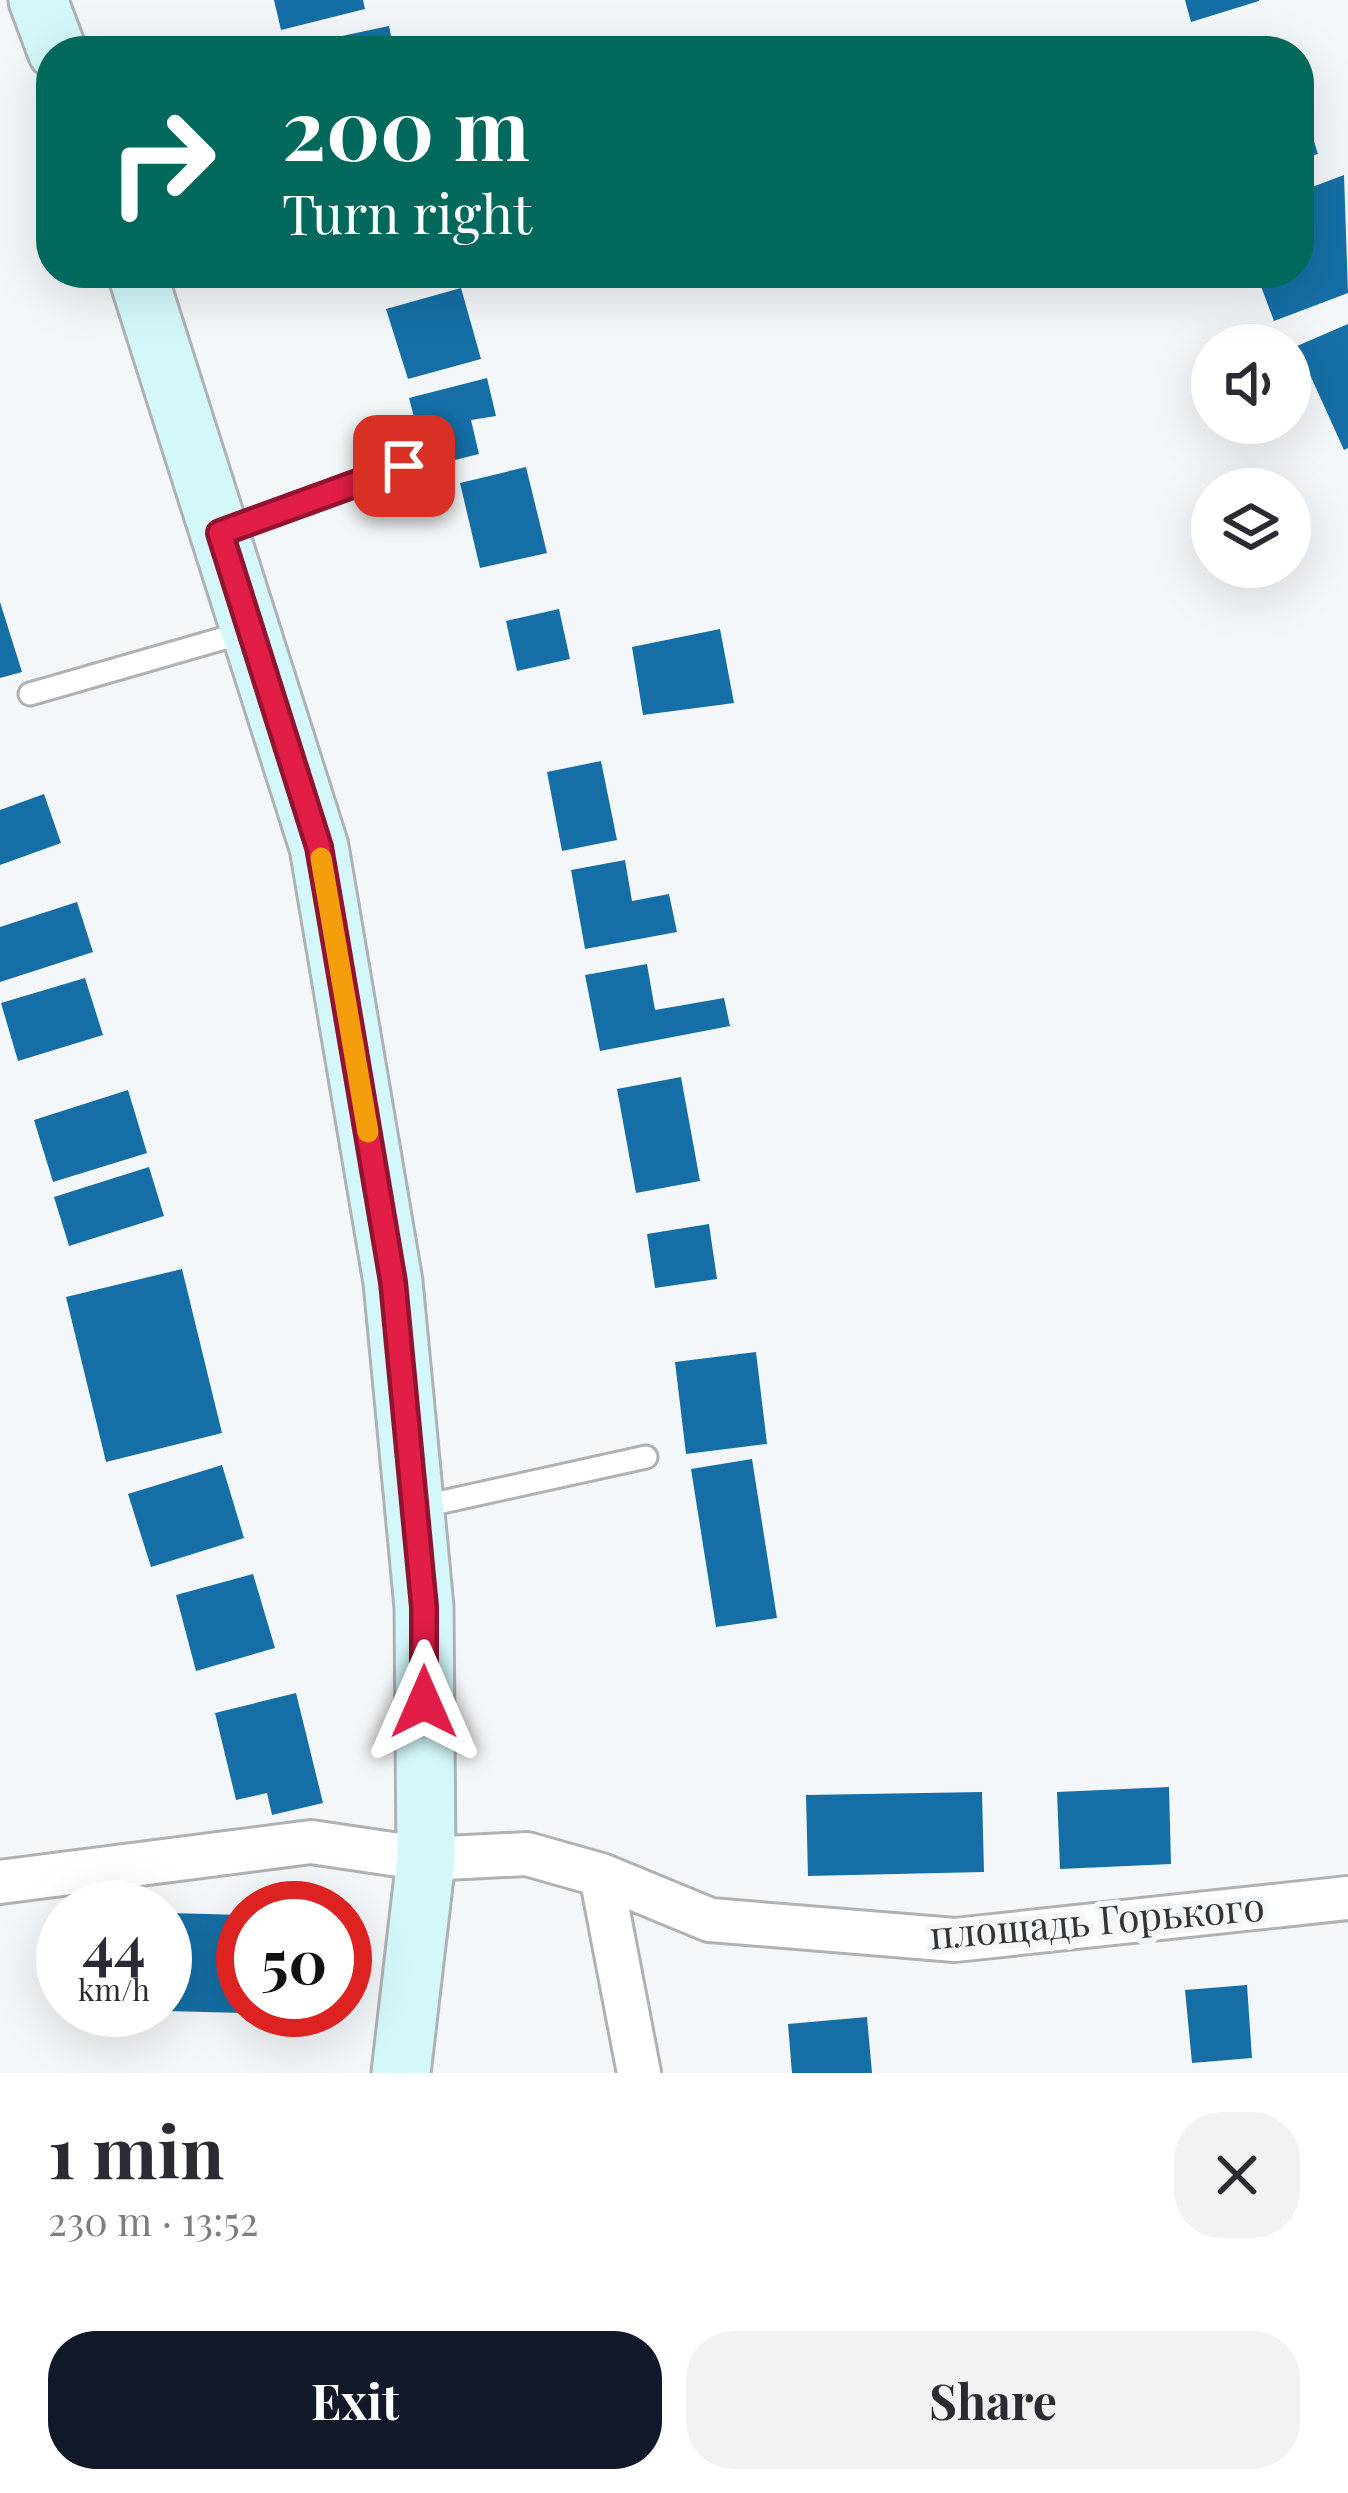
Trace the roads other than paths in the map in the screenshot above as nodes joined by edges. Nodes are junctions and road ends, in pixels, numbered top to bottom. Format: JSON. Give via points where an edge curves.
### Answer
{"nodes":[{"id":1,"x":38,"y":0,"type":"edge"},
{"id":2,"x":51,"y":36,"type":"edge"},
{"id":3,"x":142,"y":288,"type":"edge"},
{"id":4,"x":404,"y":466,"type":"dead end"},
{"id":5,"x":220,"y":533,"type":"junction"},
{"id":6,"x":250,"y":631,"type":"junction"},
{"id":7,"x":30,"y":694,"type":"dead end"},
{"id":8,"x":646,"y":1457,"type":"dead end"},
{"id":9,"x":415,"y":1508,"type":"junction"},
{"id":10,"x":426,"y":1859,"type":"junction"},
{"id":11,"x":601,"y":1875,"type":"junction"},
{"id":12,"x":0,"y":1882,"type":"edge"},
{"id":13,"x":1348,"y":1898,"type":"edge"},
{"id":14,"x":401,"y":2073,"type":"edge"},
{"id":15,"x":639,"y":2073,"type":"edge"}],
"edges":[{"from":1,"to":2,"type":"main road"},
{"from":3,"to":5,"type":"main road"},
{"from":4,"to":5,"type":"lane"},
{"from":5,"to":6,"type":"main road"},
{"from":6,"to":7,"type":"lane"},
{"from":6,"to":9,"type":"main road","via":[[319,847],[393,1282]]},
{"from":8,"to":9,"type":"lane"},
{"from":9,"to":10,"type":"main road"},
{"from":10,"to":11,"type":"street","name":"площадь Горького","via":[[527,1854]]},
{"from":10,"to":12,"type":"street","name":"площадь Горького","via":[[311,1842]]},
{"from":10,"to":14,"type":"main road"},
{"from":11,"to":13,"type":"street","name":"площадь Горького","via":[[710,1920],[955,1940]]},
{"from":11,"to":15,"type":"street"}]}
